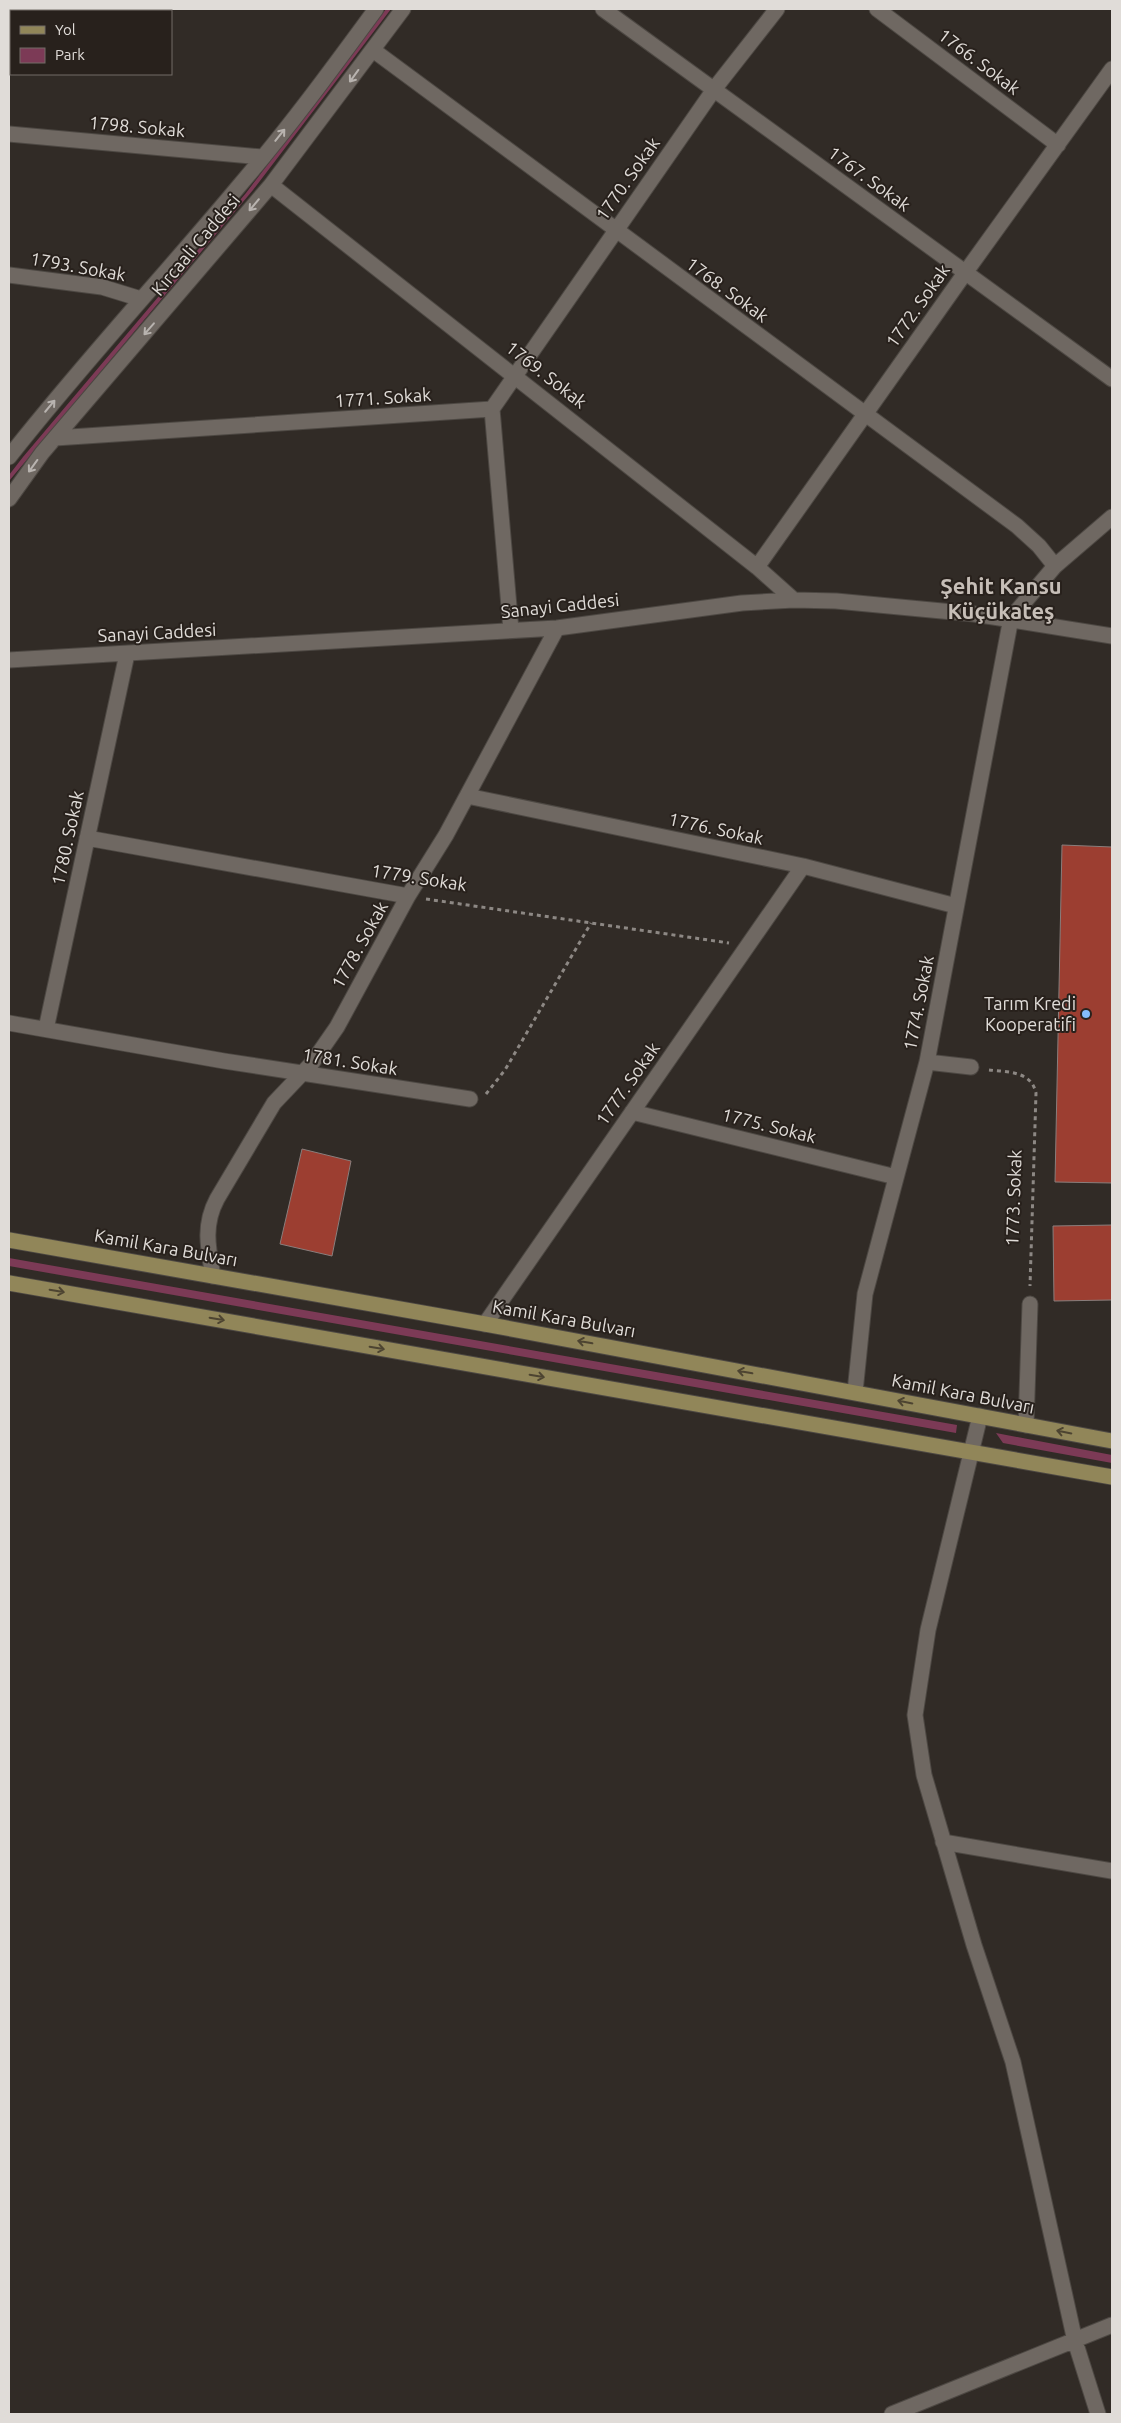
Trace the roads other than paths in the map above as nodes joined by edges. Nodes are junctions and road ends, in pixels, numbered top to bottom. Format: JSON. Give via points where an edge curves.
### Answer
{"nodes":[{"id":1,"x":376,"y":9,"type":"edge"},
{"id":2,"x":403,"y":9,"type":"edge"},
{"id":3,"x":603,"y":9,"type":"edge"},
{"id":4,"x":777,"y":9,"type":"edge"},
{"id":5,"x":877,"y":9,"type":"edge"},
{"id":6,"x":373,"y":50,"type":"junction"},
{"id":7,"x":1112,"y":69,"type":"edge"},
{"id":8,"x":715,"y":88,"type":"junction"},
{"id":9,"x":9,"y":134,"type":"edge"},
{"id":10,"x":1058,"y":145,"type":"junction"},
{"id":11,"x":262,"y":157,"type":"junction"},
{"id":12,"x":271,"y":185,"type":"junction"},
{"id":13,"x":615,"y":231,"type":"junction"},
{"id":14,"x":965,"y":273,"type":"junction"},
{"id":15,"x":9,"y":274,"type":"edge"},
{"id":16,"x":141,"y":299,"type":"junction"},
{"id":17,"x":516,"y":376,"type":"junction"},
{"id":18,"x":1112,"y":379,"type":"edge"},
{"id":19,"x":492,"y":409,"type":"junction"},
{"id":20,"x":864,"y":414,"type":"junction"},
{"id":21,"x":55,"y":438,"type":"junction"},
{"id":22,"x":9,"y":458,"type":"edge"},
{"id":23,"x":9,"y":499,"type":"edge"},
{"id":24,"x":1112,"y":517,"type":"edge"},
{"id":25,"x":1055,"y":566,"type":"junction"},
{"id":26,"x":757,"y":567,"type":"junction"},
{"id":27,"x":794,"y":600,"type":"junction"},
{"id":28,"x":1011,"y":618,"type":"junction"},
{"id":29,"x":557,"y":628,"type":"junction"},
{"id":30,"x":511,"y":630,"type":"junction"},
{"id":31,"x":1112,"y":636,"type":"edge"},
{"id":32,"x":126,"y":654,"type":"junction"},
{"id":33,"x":9,"y":660,"type":"edge"},
{"id":34,"x":466,"y":796,"type":"junction"},
{"id":35,"x":87,"y":838,"type":"junction"},
{"id":36,"x":803,"y":866,"type":"junction"},
{"id":37,"x":408,"y":896,"type":"junction"},
{"id":38,"x":956,"y":906,"type":"junction"},
{"id":39,"x":9,"y":1023,"type":"edge"},
{"id":40,"x":46,"y":1030,"type":"junction"},
{"id":41,"x":927,"y":1062,"type":"junction"},
{"id":42,"x":971,"y":1067,"type":"road end"},
{"id":43,"x":300,"y":1073,"type":"junction"},
{"id":44,"x":470,"y":1099,"type":"road end"},
{"id":45,"x":632,"y":1112,"type":"junction"},
{"id":46,"x":896,"y":1177,"type":"junction"},
{"id":47,"x":9,"y":1240,"type":"edge"},
{"id":48,"x":213,"y":1276,"type":"junction"},
{"id":49,"x":9,"y":1282,"type":"edge"},
{"id":50,"x":1030,"y":1304,"type":"road end"},
{"id":51,"x":484,"y":1324,"type":"junction"},
{"id":52,"x":855,"y":1392,"type":"junction"},
{"id":53,"x":980,"y":1416,"type":"junction"},
{"id":54,"x":1026,"y":1425,"type":"junction"},
{"id":55,"x":1112,"y":1441,"type":"edge"},
{"id":56,"x":970,"y":1453,"type":"junction"},
{"id":57,"x":1112,"y":1477,"type":"edge"},
{"id":58,"x":943,"y":1842,"type":"junction"},
{"id":59,"x":1112,"y":1871,"type":"edge"},
{"id":60,"x":1112,"y":2325,"type":"edge"},
{"id":61,"x":1075,"y":2341,"type":"junction"},
{"id":62,"x":892,"y":2414,"type":"edge"},
{"id":63,"x":1098,"y":2414,"type":"edge"}],
"edges":[{"from":11,"to":1,"type":"street","name":"Kırcaali Caddesi","one_way":true},
{"from":2,"to":6,"type":"street","name":"Kırcaali Caddesi"},
{"from":3,"to":8,"type":"street","name":"1767. Sokak"},
{"from":4,"to":8,"type":"street","name":"1770. Sokak"},
{"from":5,"to":10,"type":"street","name":"1766. Sokak"},
{"from":6,"to":12,"type":"street","name":"Kırcaali Caddesi","one_way":true},
{"from":6,"to":13,"type":"street","name":"1768. Sokak"},
{"from":7,"to":10,"type":"street","name":"1772. Sokak"},
{"from":8,"to":13,"type":"street","name":"1770. Sokak"},
{"from":8,"to":14,"type":"street","name":"1767. Sokak"},
{"from":9,"to":11,"type":"street","name":"1798. Sokak"},
{"from":10,"to":14,"type":"street","name":"1772. Sokak"},
{"from":11,"to":16,"type":"street","name":"Kırcaali Caddesi"},
{"from":12,"to":17,"type":"street","name":"1769. Sokak"},
{"from":12,"to":21,"type":"street","name":"Kırcaali Caddesi","one_way":true},
{"from":13,"to":17,"type":"street","name":"1770. Sokak"},
{"from":13,"to":20,"type":"street","name":"1768. Sokak"},
{"from":14,"to":18,"type":"street","name":"1767. Sokak"},
{"from":14,"to":20,"type":"street","name":"1772. Sokak"},
{"from":15,"to":16,"type":"street","name":"1793. Sokak","via":[[102,287]]},
{"from":22,"to":16,"type":"street","name":"Kırcaali Caddesi","one_way":true},
{"from":17,"to":19,"type":"street","name":"1770. Sokak"},
{"from":17,"to":26,"type":"street","name":"1769. Sokak"},
{"from":19,"to":21,"type":"street","name":"1771. Sokak"},
{"from":19,"to":30,"type":"street"},
{"from":20,"to":25,"type":"street","name":"1768. Sokak","via":[[1029,536]]},
{"from":20,"to":26,"type":"street","name":"1772. Sokak"},
{"from":21,"to":23,"type":"street","name":"Kırcaali Caddesi","one_way":true},
{"from":24,"to":25,"type":"street"},
{"from":25,"to":28,"type":"street"},
{"from":26,"to":27,"type":"street","name":"1769. Sokak"},
{"from":27,"to":28,"type":"street","name":"Sanayi Caddesi"},
{"from":27,"to":29,"type":"street","name":"Sanayi Caddesi"},
{"from":28,"to":31,"type":"street","name":"Sanayi Caddesi"},
{"from":28,"to":38,"type":"street","name":"1774. Sokak"},
{"from":29,"to":30,"type":"street","name":"Sanayi Caddesi"},
{"from":29,"to":34,"type":"street","name":"1778. Sokak"},
{"from":30,"to":32,"type":"street","name":"Sanayi Caddesi"},
{"from":32,"to":33,"type":"street","name":"Sanayi Caddesi"},
{"from":32,"to":35,"type":"street","name":"1780. Sokak"},
{"from":34,"to":36,"type":"street","name":"1776. Sokak"},
{"from":34,"to":37,"type":"street","name":"1778. Sokak"},
{"from":35,"to":37,"type":"street","name":"1779. Sokak"},
{"from":35,"to":40,"type":"street","name":"1780. Sokak"},
{"from":36,"to":38,"type":"street","name":"1776. Sokak"},
{"from":36,"to":45,"type":"street","name":"1777. Sokak"},
{"from":37,"to":43,"type":"street","name":"1778. Sokak","via":[[336,1027],[312,1063]]},
{"from":38,"to":41,"type":"street","name":"1774. Sokak"},
{"from":39,"to":40,"type":"street","name":"1781. Sokak"},
{"from":40,"to":43,"type":"street","name":"1781. Sokak"},
{"from":41,"to":42,"type":"street"},
{"from":41,"to":46,"type":"street","name":"1774. Sokak"},
{"from":43,"to":44,"type":"street","name":"1781. Sokak"},
{"from":43,"to":48,"type":"street","name":"1778. Sokak","via":[[274,1103],[210,1211],[207,1241]]},
{"from":45,"to":46,"type":"street","name":"1775. Sokak"},
{"from":45,"to":51,"type":"street","name":"1777. Sokak"},
{"from":46,"to":52,"type":"street","name":"1774. Sokak","via":[[865,1294]]},
{"from":47,"to":48,"type":"main road","name":"Kamil Kara Bulvarı"},
{"from":48,"to":51,"type":"main road","name":"Kamil Kara Bulvarı"},
{"from":49,"to":56,"type":"main road","one_way":true},
{"from":50,"to":54,"type":"street"},
{"from":52,"to":51,"type":"main road","name":"Kamil Kara Bulvarı","one_way":true},
{"from":53,"to":52,"type":"main road","name":"Kamil Kara Bulvarı","one_way":true},
{"from":53,"to":54,"type":"main road","name":"Kamil Kara Bulvarı"},
{"from":53,"to":56,"type":"street"},
{"from":55,"to":54,"type":"main road","name":"Kamil Kara Bulvarı","one_way":true},
{"from":56,"to":57,"type":"main road"},
{"from":56,"to":58,"type":"street","via":[[928,1630],[915,1715],[924,1776]]},
{"from":58,"to":59,"type":"street"},
{"from":58,"to":61,"type":"street","via":[[1013,2062]]},
{"from":60,"to":61,"type":"street"},
{"from":61,"to":62,"type":"street"},
{"from":61,"to":63,"type":"street"}]}
